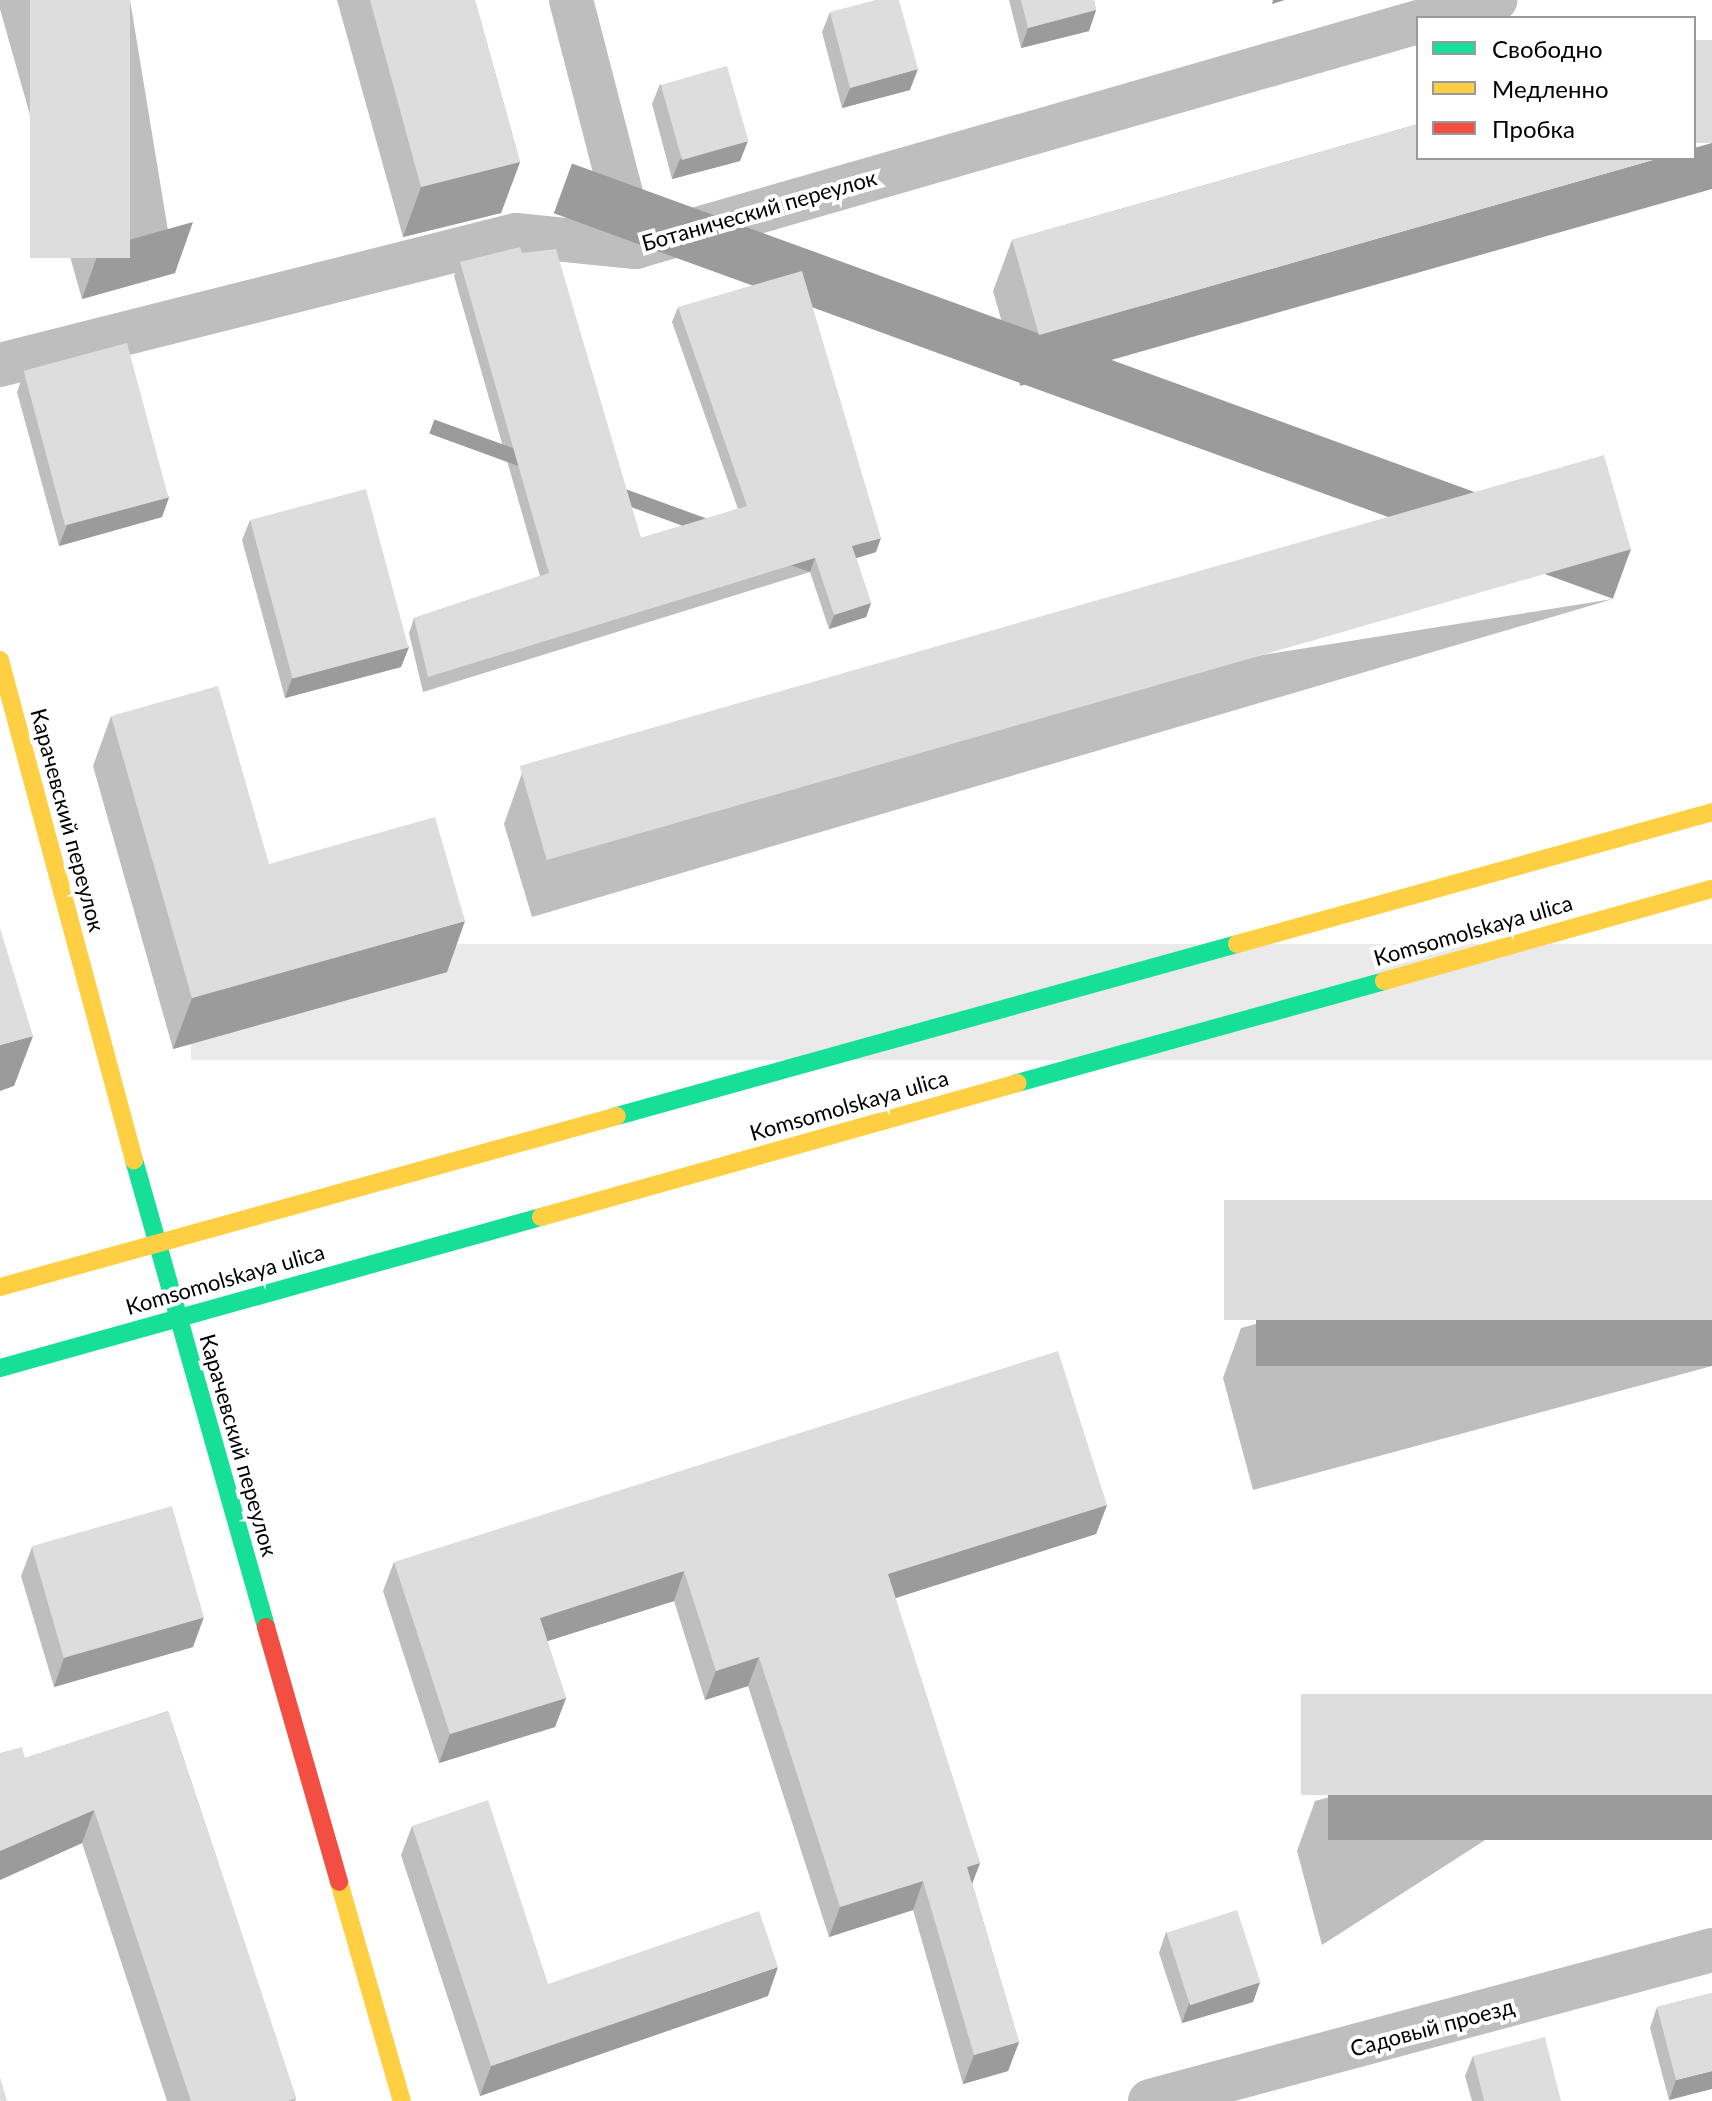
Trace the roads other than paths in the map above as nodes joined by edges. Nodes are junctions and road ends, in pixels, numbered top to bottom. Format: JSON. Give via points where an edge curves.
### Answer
{"nodes":[{"id":1,"x":571,"y":0,"type":"edge"},
{"id":2,"x":1495,"y":0,"type":"edge"},
{"id":3,"x":1439,"y":16,"type":"edge"},
{"id":4,"x":1416,"y":23,"type":"edge"},
{"id":5,"x":635,"y":247,"type":"junction"},
{"id":6,"x":0,"y":365,"type":"edge"},
{"id":7,"x":0,"y":660,"type":"edge"},
{"id":8,"x":1712,"y":812,"type":"edge"},
{"id":9,"x":1712,"y":889,"type":"edge"},
{"id":10,"x":157,"y":1244,"type":"junction"},
{"id":11,"x":0,"y":1287,"type":"edge"},
{"id":12,"x":179,"y":1317,"type":"junction"},
{"id":13,"x":0,"y":1368,"type":"edge"},
{"id":14,"x":1712,"y":1950,"type":"edge"},
{"id":15,"x":402,"y":2101,"type":"edge"},
{"id":16,"x":1150,"y":2101,"type":"edge"}],
"edges":[{"from":1,"to":5,"type":"street"},
{"from":2,"to":3,"type":"street"},
{"from":4,"to":5,"type":"street","name":"Ботанический переулок"},
{"from":5,"to":6,"type":"street","name":"Ботанический переулок","via":[[516,235]]},
{"from":7,"to":10,"type":"main road","name":"Карачевский переулок"},
{"from":8,"to":10,"type":"main road"},
{"from":9,"to":12,"type":"main road","name":"Komsomolskaya ulica"},
{"from":10,"to":11,"type":"main road"},
{"from":10,"to":12,"type":"main road","name":"Карачевский переулок"},
{"from":12,"to":13,"type":"main road","name":"Komsomolskaya ulica"},
{"from":12,"to":15,"type":"main road","name":"Карачевский переулок"},
{"from":14,"to":16,"type":"street","name":"Садовый проезд"}]}
